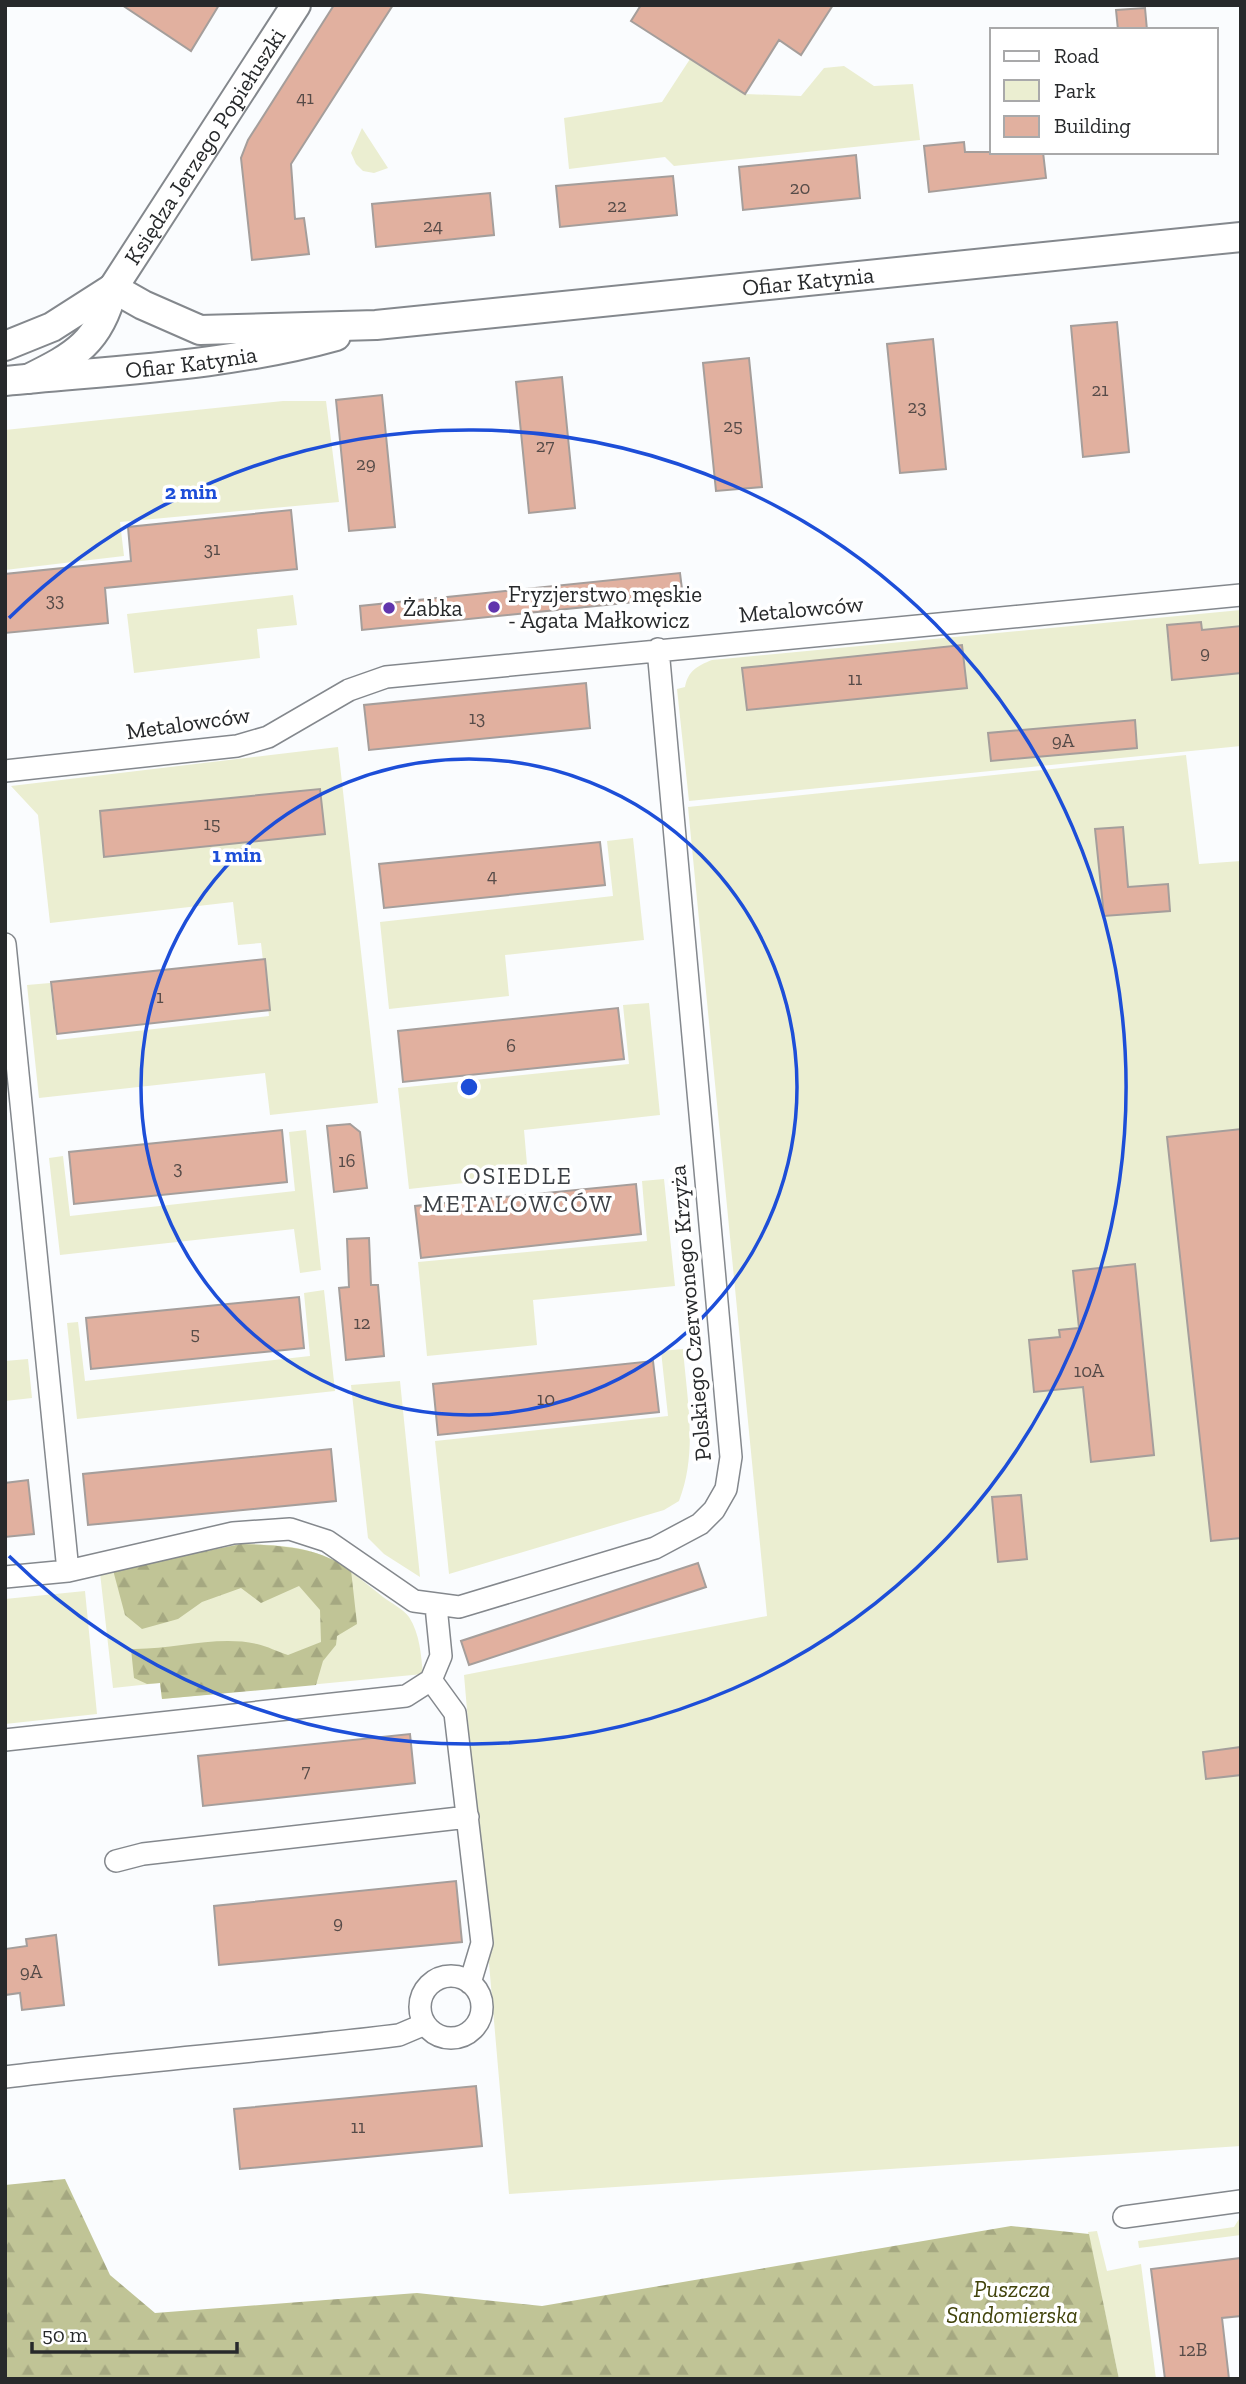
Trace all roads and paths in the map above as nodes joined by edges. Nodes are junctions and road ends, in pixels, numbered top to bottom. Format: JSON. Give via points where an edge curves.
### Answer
{"nodes":[{"id":1,"x":296,"y":5,"type":"edge"},
{"id":2,"x":1241,"y":237,"type":"edge"},
{"id":3,"x":113,"y":288,"type":"junction"},
{"id":4,"x":376,"y":325,"type":"junction"},
{"id":5,"x":5,"y":346,"type":"edge"},
{"id":6,"x":17,"y":380,"type":"edge"},
{"id":7,"x":1241,"y":595,"type":"edge"},
{"id":8,"x":658,"y":649,"type":"junction"},
{"id":9,"x":5,"y":771,"type":"edge"},
{"id":10,"x":5,"y":944,"type":"edge"},
{"id":11,"x":68,"y":1571,"type":"junction"},
{"id":12,"x":5,"y":1577,"type":"edge"},
{"id":13,"x":436,"y":1606,"type":"junction"},
{"id":14,"x":431,"y":1680,"type":"junction"},
{"id":15,"x":5,"y":1740,"type":"edge"},
{"id":16,"x":467,"y":1817,"type":"junction"},
{"id":17,"x":116,"y":1861,"type":"dead end"},
{"id":18,"x":470,"y":1983,"type":"junction"},
{"id":19,"x":425,"y":2024,"type":"junction"},
{"id":20,"x":5,"y":2077,"type":"edge"},
{"id":21,"x":1241,"y":2201,"type":"edge"},
{"id":22,"x":1124,"y":2217,"type":"dead end"}],
"edges":[{"from":1,"to":3,"type":"street","name":"Księdza Jerzego Popiełuszki"},
{"from":2,"to":4,"type":"street","name":"Ofiar Katynia"},
{"from":3,"to":4,"type":"street","name":"Ofiar Katynia","via":[[200,330]]},
{"from":3,"to":5,"type":"street","via":[[52,327]]},
{"from":3,"to":6,"type":"street","via":[[107,316],[89,341],[69,359]]},
{"from":4,"to":6,"type":"street","name":"Ofiar Katynia","via":[[293,348]]},
{"from":7,"to":8,"type":"street","name":"Metalowców"},
{"from":8,"to":9,"type":"street","name":"Metalowców","via":[[386,677],[349,690],[268,737],[237,746]]},
{"from":8,"to":13,"type":"street","name":"Polskiego Czerwonego Krzyża","via":[[731,1457],[726,1489],[699,1524],[655,1548],[460,1607]]},
{"from":10,"to":11,"type":"street"},
{"from":11,"to":12,"type":"street","name":"Polskiego Czerwonego Krzyża"},
{"from":11,"to":13,"type":"street","name":"Polskiego Czerwonego Krzyża","via":[[233,1533],[290,1529],[327,1541],[414,1601]]},
{"from":13,"to":14,"type":"street","via":[[440,1656]]},
{"from":14,"to":15,"type":"street","via":[[406,1696]]},
{"from":14,"to":16,"type":"street","via":[[455,1713]]},
{"from":16,"to":17,"type":"street","via":[[143,1854]]},
{"from":16,"to":18,"type":"street","via":[[482,1943]]},
{"from":18,"to":19,"type":"street","via":[[450,1976],[430,1984],[420,2003]]},
{"from":18,"to":19,"type":"street","via":[[482,2009],[468,2034],[449,2038]]},
{"from":19,"to":20,"type":"street","via":[[399,2035]]},
{"from":21,"to":22,"type":"street"}]}
